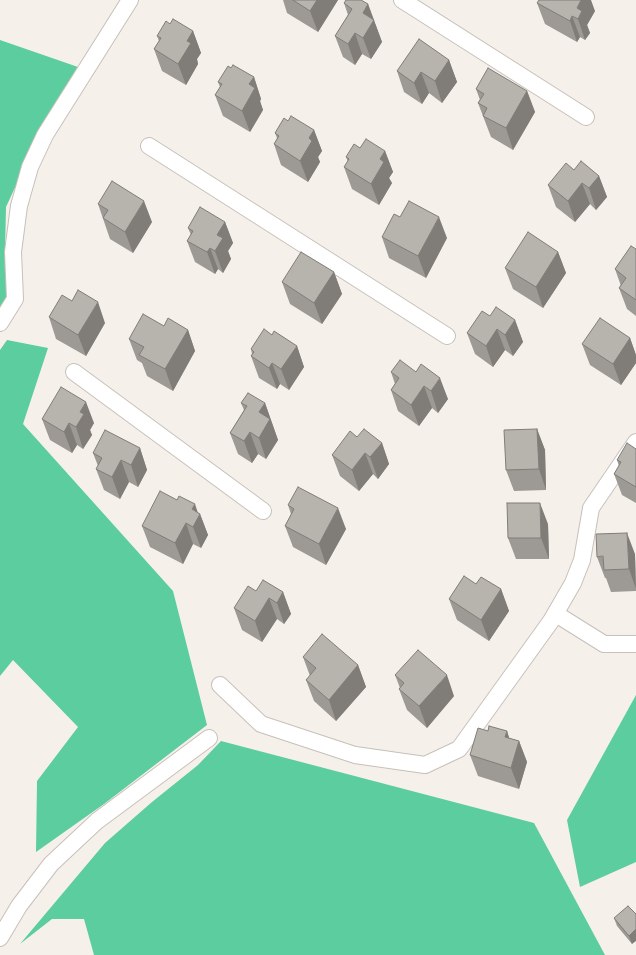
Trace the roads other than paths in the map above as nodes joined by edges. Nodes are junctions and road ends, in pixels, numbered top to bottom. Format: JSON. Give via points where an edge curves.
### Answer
{"nodes":[{"id":1,"x":130,"y":0,"type":"edge"},
{"id":2,"x":402,"y":0,"type":"edge"},
{"id":3,"x":586,"y":116,"type":"dead end"},
{"id":4,"x":149,"y":146,"type":"dead end"},
{"id":5,"x":0,"y":323,"type":"edge"},
{"id":6,"x":447,"y":336,"type":"dead end"},
{"id":7,"x":74,"y":372,"type":"dead end"},
{"id":8,"x":636,"y":442,"type":"edge"},
{"id":9,"x":263,"y":511,"type":"dead end"},
{"id":10,"x":556,"y":614,"type":"junction"},
{"id":11,"x":636,"y":644,"type":"edge"},
{"id":12,"x":220,"y":685,"type":"dead end"},
{"id":13,"x":209,"y":738,"type":"dead end"},
{"id":14,"x":0,"y":938,"type":"edge"}],
"edges":[{"from":1,"to":5,"type":"street","via":[[46,135],[28,174],[19,206],[13,252],[15,299]]},
{"from":2,"to":3,"type":"street"},
{"from":4,"to":6,"type":"street"},
{"from":7,"to":9,"type":"street"},
{"from":8,"to":10,"type":"street","via":[[591,508],[582,560]]},
{"from":10,"to":11,"type":"street","via":[[604,644]]},
{"from":10,"to":12,"type":"street","via":[[459,750],[425,765],[355,754],[260,724]]},
{"from":13,"to":14,"type":"street","via":[[97,821],[51,864],[19,906]]}]}
